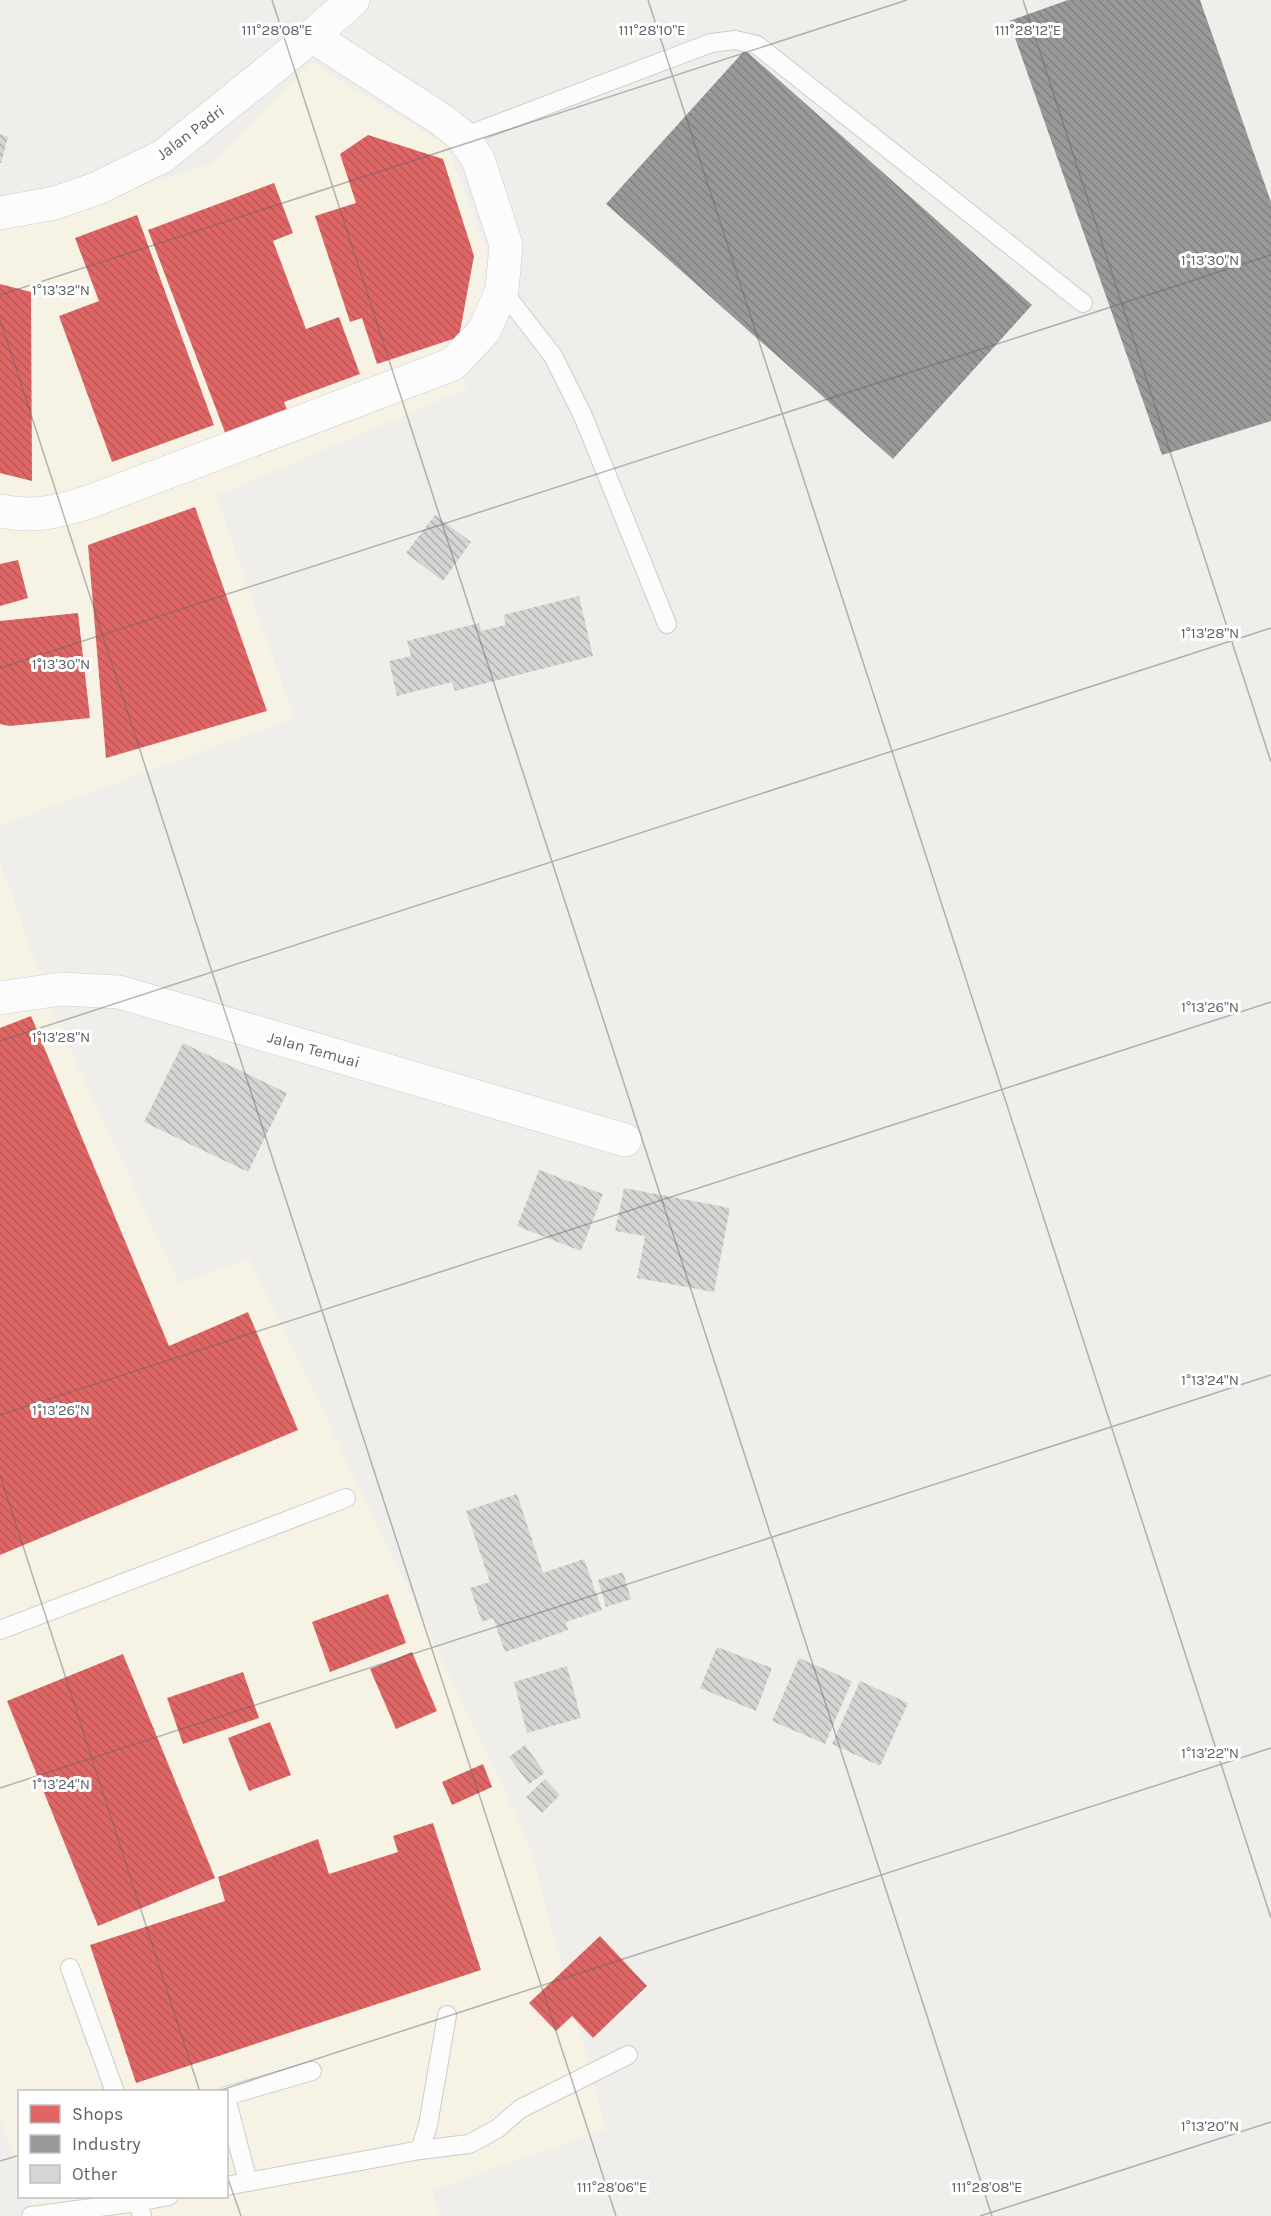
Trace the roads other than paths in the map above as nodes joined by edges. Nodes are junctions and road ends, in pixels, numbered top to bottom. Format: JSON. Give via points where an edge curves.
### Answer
{"nodes":[{"id":1,"x":353,"y":0,"type":"edge"},
{"id":2,"x":312,"y":36,"type":"junction"},
{"id":3,"x":463,"y":137,"type":"junction"},
{"id":4,"x":0,"y":213,"type":"edge"},
{"id":5,"x":502,"y":290,"type":"junction"},
{"id":6,"x":1083,"y":303,"type":"dead end"},
{"id":7,"x":0,"y":511,"type":"edge"},
{"id":8,"x":667,"y":624,"type":"dead end"},
{"id":9,"x":0,"y":998,"type":"edge"},
{"id":10,"x":625,"y":1140,"type":"dead end"},
{"id":11,"x":346,"y":1498,"type":"dead end"},
{"id":12,"x":0,"y":1630,"type":"edge"},
{"id":13,"x":70,"y":1968,"type":"dead end"},
{"id":14,"x":447,"y":2015,"type":"dead end"},
{"id":15,"x":628,"y":2055,"type":"dead end"},
{"id":16,"x":312,"y":2071,"type":"dead end"},
{"id":17,"x":115,"y":2090,"type":"edge"},
{"id":18,"x":228,"y":2096,"type":"edge"},
{"id":19,"x":228,"y":2105,"type":"edge"},
{"id":20,"x":420,"y":2150,"type":"junction"},
{"id":21,"x":248,"y":2182,"type":"junction"},
{"id":22,"x":228,"y":2186,"type":"edge"},
{"id":23,"x":165,"y":2198,"type":"edge"},
{"id":24,"x":140,"y":2209,"type":"edge"},
{"id":25,"x":31,"y":2216,"type":"edge"}],
"edges":[{"from":1,"to":2,"type":"street","name":"Jalan Padri"},
{"from":2,"to":3,"type":"street"},
{"from":2,"to":4,"type":"street","name":"Jalan Padri","via":[[163,156],[98,188],[55,203]]},
{"from":3,"to":5,"type":"street","via":[[478,159],[506,245]]},
{"from":3,"to":6,"type":"lane","via":[[711,43],[735,40],[757,45]]},
{"from":5,"to":7,"type":"street","via":[[484,331],[453,364],[89,502],[54,513],[18,515]]},
{"from":5,"to":8,"type":"lane","via":[[553,356],[582,416]]},
{"from":9,"to":10,"type":"street","name":"Jalan Temuai","via":[[61,989],[119,992]]},
{"from":11,"to":12,"type":"lane"},
{"from":13,"to":17,"type":"lane"},
{"from":14,"to":20,"type":"lane"},
{"from":15,"to":20,"type":"lane","via":[[520,2109],[497,2129],[469,2144]]},
{"from":16,"to":18,"type":"lane"},
{"from":19,"to":21,"type":"lane"},
{"from":20,"to":21,"type":"lane"},
{"from":21,"to":22,"type":"lane"},
{"from":23,"to":24,"type":"lane"},
{"from":24,"to":25,"type":"lane"}]}
